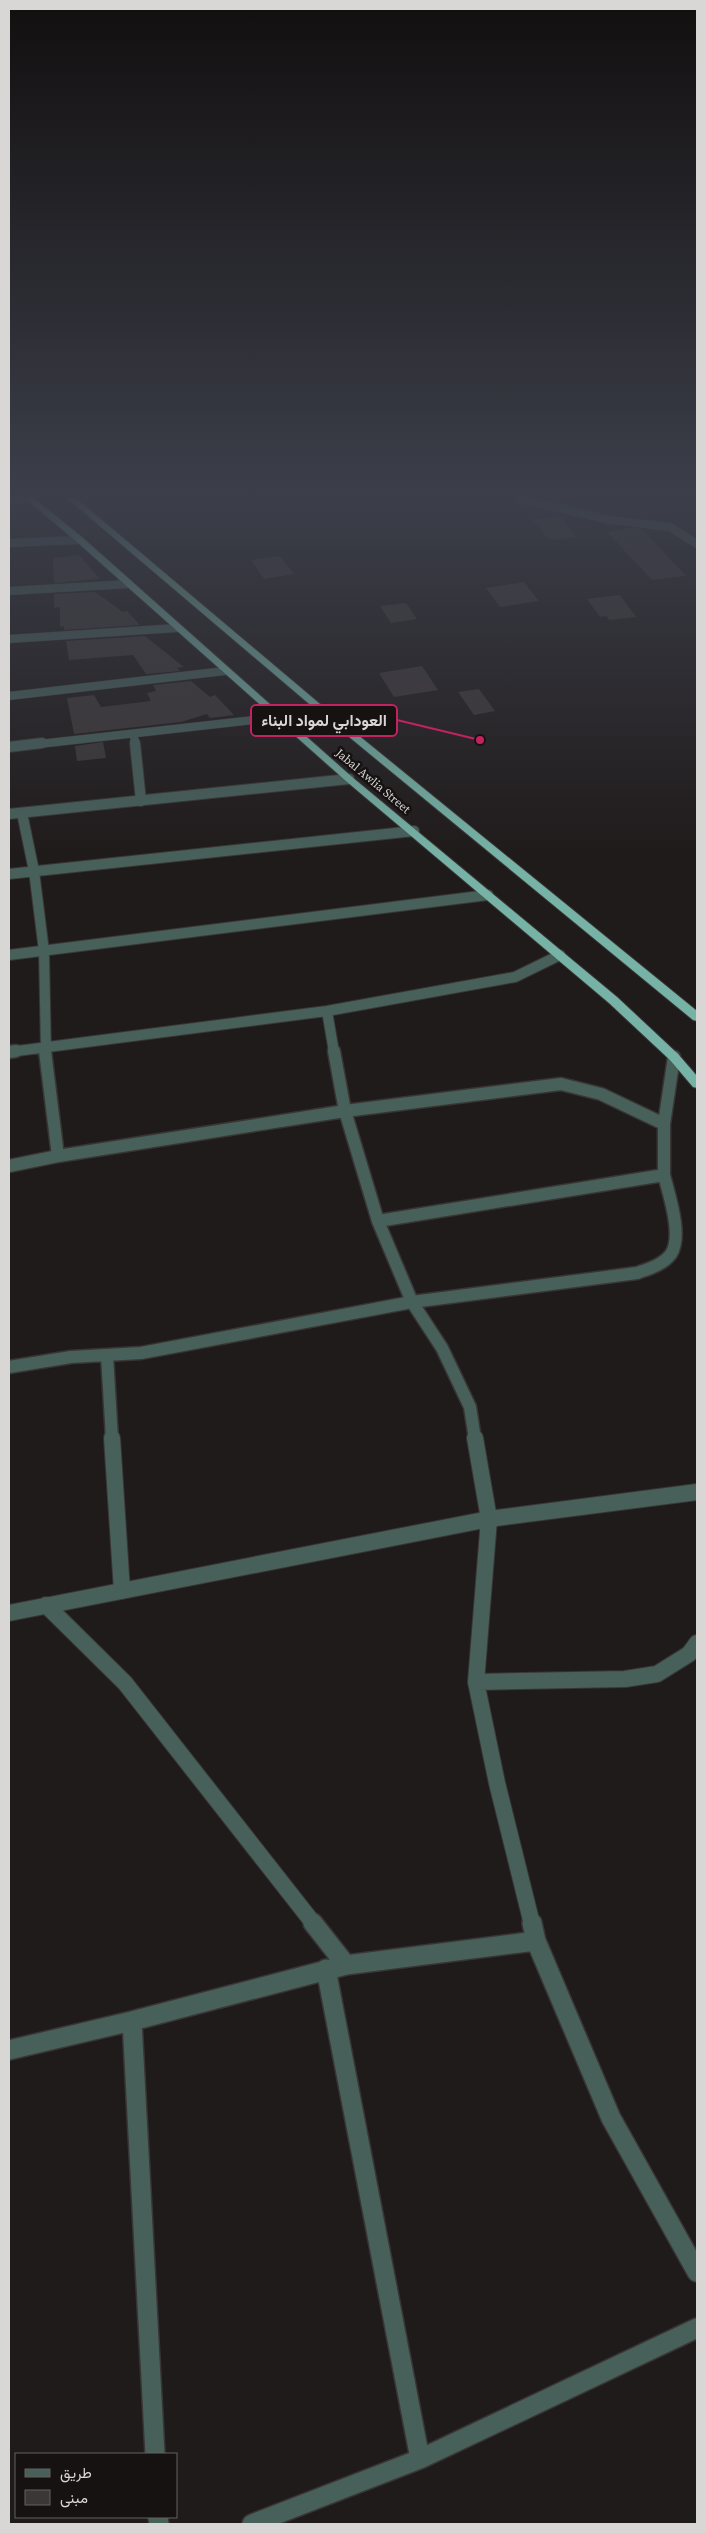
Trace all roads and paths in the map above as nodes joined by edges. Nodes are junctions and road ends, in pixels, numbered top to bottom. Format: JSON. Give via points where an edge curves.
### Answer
{"nodes":[{"id":1,"x":165,"y":617,"type":"edge"},
{"id":2,"x":214,"y":617,"type":"edge"},
{"id":3,"x":177,"y":628,"type":"junction"},
{"id":4,"x":9,"y":639,"type":"edge"},
{"id":5,"x":225,"y":671,"type":"junction"},
{"id":6,"x":9,"y":696,"type":"edge"},
{"id":7,"x":280,"y":717,"type":"junction"},
{"id":8,"x":134,"y":735,"type":"junction"},
{"id":9,"x":9,"y":747,"type":"edge"},
{"id":10,"x":349,"y":779,"type":"junction"},
{"id":11,"x":141,"y":801,"type":"junction"},
{"id":12,"x":22,"y":813,"type":"junction"},
{"id":13,"x":9,"y":814,"type":"edge"},
{"id":14,"x":414,"y":831,"type":"junction"},
{"id":15,"x":34,"y":871,"type":"junction"},
{"id":16,"x":9,"y":874,"type":"edge"},
{"id":17,"x":488,"y":896,"type":"junction"},
{"id":18,"x":44,"y":951,"type":"junction"},
{"id":19,"x":9,"y":955,"type":"edge"},
{"id":20,"x":560,"y":955,"type":"junction"},
{"id":21,"x":327,"y":1011,"type":"junction"},
{"id":22,"x":697,"y":1017,"type":"edge"},
{"id":23,"x":46,"y":1048,"type":"junction"},
{"id":24,"x":9,"y":1052,"type":"edge"},
{"id":25,"x":674,"y":1057,"type":"junction"},
{"id":26,"x":697,"y":1084,"type":"edge"},
{"id":27,"x":345,"y":1111,"type":"junction"},
{"id":28,"x":664,"y":1124,"type":"junction"},
{"id":29,"x":58,"y":1156,"type":"junction"},
{"id":30,"x":9,"y":1166,"type":"edge"},
{"id":31,"x":664,"y":1175,"type":"junction"},
{"id":32,"x":378,"y":1221,"type":"junction"},
{"id":33,"x":412,"y":1302,"type":"junction"},
{"id":34,"x":107,"y":1355,"type":"junction"},
{"id":35,"x":9,"y":1367,"type":"edge"},
{"id":36,"x":697,"y":1492,"type":"edge"},
{"id":37,"x":489,"y":1519,"type":"junction"},
{"id":38,"x":122,"y":1591,"type":"junction"},
{"id":39,"x":46,"y":1605,"type":"junction"},
{"id":40,"x":9,"y":1612,"type":"edge"},
{"id":41,"x":697,"y":1643,"type":"edge"},
{"id":42,"x":476,"y":1682,"type":"junction"},
{"id":43,"x":536,"y":1941,"type":"junction"},
{"id":44,"x":346,"y":1965,"type":"junction"},
{"id":45,"x":326,"y":1969,"type":"junction"},
{"id":46,"x":132,"y":2020,"type":"junction"},
{"id":47,"x":9,"y":2050,"type":"edge"},
{"id":48,"x":697,"y":2272,"type":"edge"},
{"id":49,"x":697,"y":2328,"type":"edge"},
{"id":50,"x":155,"y":2453,"type":"edge"},
{"id":51,"x":420,"y":2459,"type":"junction"},
{"id":52,"x":252,"y":2524,"type":"edge"}],
"edges":[{"from":1,"to":3,"type":"highway","name":"Jabal Awlia Street"},
{"from":2,"to":22,"type":"highway","name":"Jabal Awlia Street","via":[[324,712]]},
{"from":3,"to":4,"type":"street"},
{"from":3,"to":5,"type":"highway","name":"Jabal Awlia Street"},
{"from":5,"to":6,"type":"street"},
{"from":5,"to":7,"type":"highway","name":"Jabal Awlia Street"},
{"from":7,"to":8,"type":"street"},
{"from":7,"to":10,"type":"highway","name":"Jabal Awlia Street"},
{"from":8,"to":9,"type":"street"},
{"from":8,"to":11,"type":"street"},
{"from":10,"to":11,"type":"street"},
{"from":10,"to":14,"type":"highway","name":"Jabal Awlia Street"},
{"from":11,"to":12,"type":"street"},
{"from":12,"to":13,"type":"street"},
{"from":12,"to":15,"type":"street"},
{"from":14,"to":15,"type":"street"},
{"from":14,"to":17,"type":"highway","name":"Jabal Awlia Street"},
{"from":15,"to":16,"type":"street"},
{"from":15,"to":18,"type":"street"},
{"from":17,"to":18,"type":"street"},
{"from":17,"to":20,"type":"highway","name":"Jabal Awlia Street"},
{"from":18,"to":19,"type":"street"},
{"from":18,"to":23,"type":"street"},
{"from":20,"to":21,"type":"street","via":[[515,977]]},
{"from":20,"to":25,"type":"highway","name":"Jabal Awlia Street"},
{"from":21,"to":23,"type":"street"},
{"from":21,"to":27,"type":"street"},
{"from":23,"to":24,"type":"street"},
{"from":23,"to":29,"type":"street"},
{"from":25,"to":26,"type":"highway","name":"Jabal Awlia Street"},
{"from":25,"to":28,"type":"street"},
{"from":27,"to":28,"type":"street","via":[[561,1084],[577,1085]]},
{"from":27,"to":29,"type":"street"},
{"from":27,"to":32,"type":"street"},
{"from":28,"to":31,"type":"street"},
{"from":29,"to":30,"type":"street"},
{"from":31,"to":32,"type":"street"},
{"from":31,"to":33,"type":"street","via":[[677,1238],[672,1253],[654,1266],[637,1273]]},
{"from":32,"to":33,"type":"street"},
{"from":33,"to":34,"type":"street","via":[[141,1353]]},
{"from":33,"to":37,"type":"street","via":[[442,1348],[470,1407]]},
{"from":34,"to":35,"type":"street"},
{"from":34,"to":38,"type":"street"},
{"from":36,"to":37,"type":"street"},
{"from":37,"to":38,"type":"street"},
{"from":37,"to":42,"type":"street"},
{"from":38,"to":39,"type":"street"},
{"from":39,"to":40,"type":"street"},
{"from":39,"to":44,"type":"street","via":[[125,1683]]},
{"from":41,"to":42,"type":"street","via":[[689,1654],[657,1674],[625,1679]]},
{"from":42,"to":43,"type":"street"},
{"from":43,"to":44,"type":"street"},
{"from":43,"to":48,"type":"street","via":[[610,2118]]},
{"from":44,"to":45,"type":"street"},
{"from":45,"to":46,"type":"street"},
{"from":45,"to":51,"type":"street"},
{"from":46,"to":47,"type":"street"},
{"from":46,"to":50,"type":"street"},
{"from":49,"to":51,"type":"street"},
{"from":51,"to":52,"type":"street"}]}
